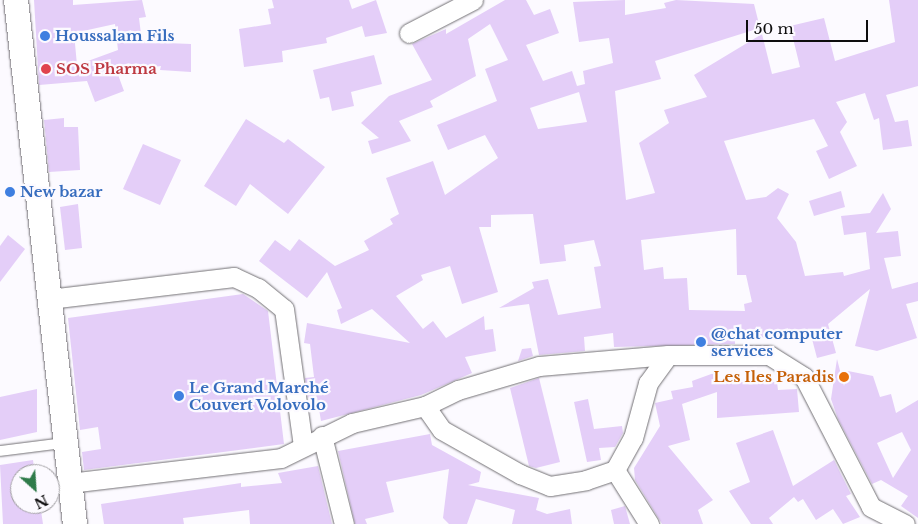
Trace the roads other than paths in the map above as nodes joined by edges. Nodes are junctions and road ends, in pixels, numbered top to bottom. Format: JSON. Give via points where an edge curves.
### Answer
{"nodes":[{"id":1,"x":16,"y":0,"type":"edge"},
{"id":2,"x":473,"y":0,"type":"edge"},
{"id":3,"x":409,"y":32,"type":"dead end"},
{"id":4,"x":49,"y":299,"type":"junction"},
{"id":5,"x":668,"y":355,"type":"junction"},
{"id":6,"x":425,"y":406,"type":"junction"},
{"id":7,"x":322,"y":436,"type":"junction"},
{"id":8,"x":63,"y":443,"type":"junction"},
{"id":9,"x":303,"y":446,"type":"junction"},
{"id":10,"x":0,"y":451,"type":"edge"},
{"id":11,"x":615,"y":470,"type":"junction"},
{"id":12,"x":69,"y":483,"type":"junction"},
{"id":13,"x":75,"y":524,"type":"edge"},
{"id":14,"x":344,"y":524,"type":"edge"},
{"id":15,"x":649,"y":524,"type":"edge"},
{"id":16,"x":905,"y":524,"type":"edge"}],
"edges":[{"from":1,"to":4,"type":"street"},
{"from":2,"to":3,"type":"street"},
{"from":4,"to":8,"type":"street"},
{"from":4,"to":9,"type":"street","via":[[234,277],[258,288],[284,309]]},
{"from":5,"to":6,"type":"street","via":[[539,366],[458,390]]},
{"from":5,"to":11,"type":"street","via":[[648,384],[633,438]]},
{"from":5,"to":16,"type":"street","via":[[769,355],[789,364],[804,377],[871,507]]},
{"from":6,"to":7,"type":"street","via":[[352,423]]},
{"from":6,"to":11,"type":"street","via":[[442,430],[550,486]]},
{"from":7,"to":9,"type":"street"},
{"from":7,"to":14,"type":"street"},
{"from":8,"to":10,"type":"lane"},
{"from":8,"to":12,"type":"street"},
{"from":9,"to":12,"type":"street","via":[[280,458]]},
{"from":11,"to":15,"type":"street"},
{"from":12,"to":13,"type":"street"}]}
